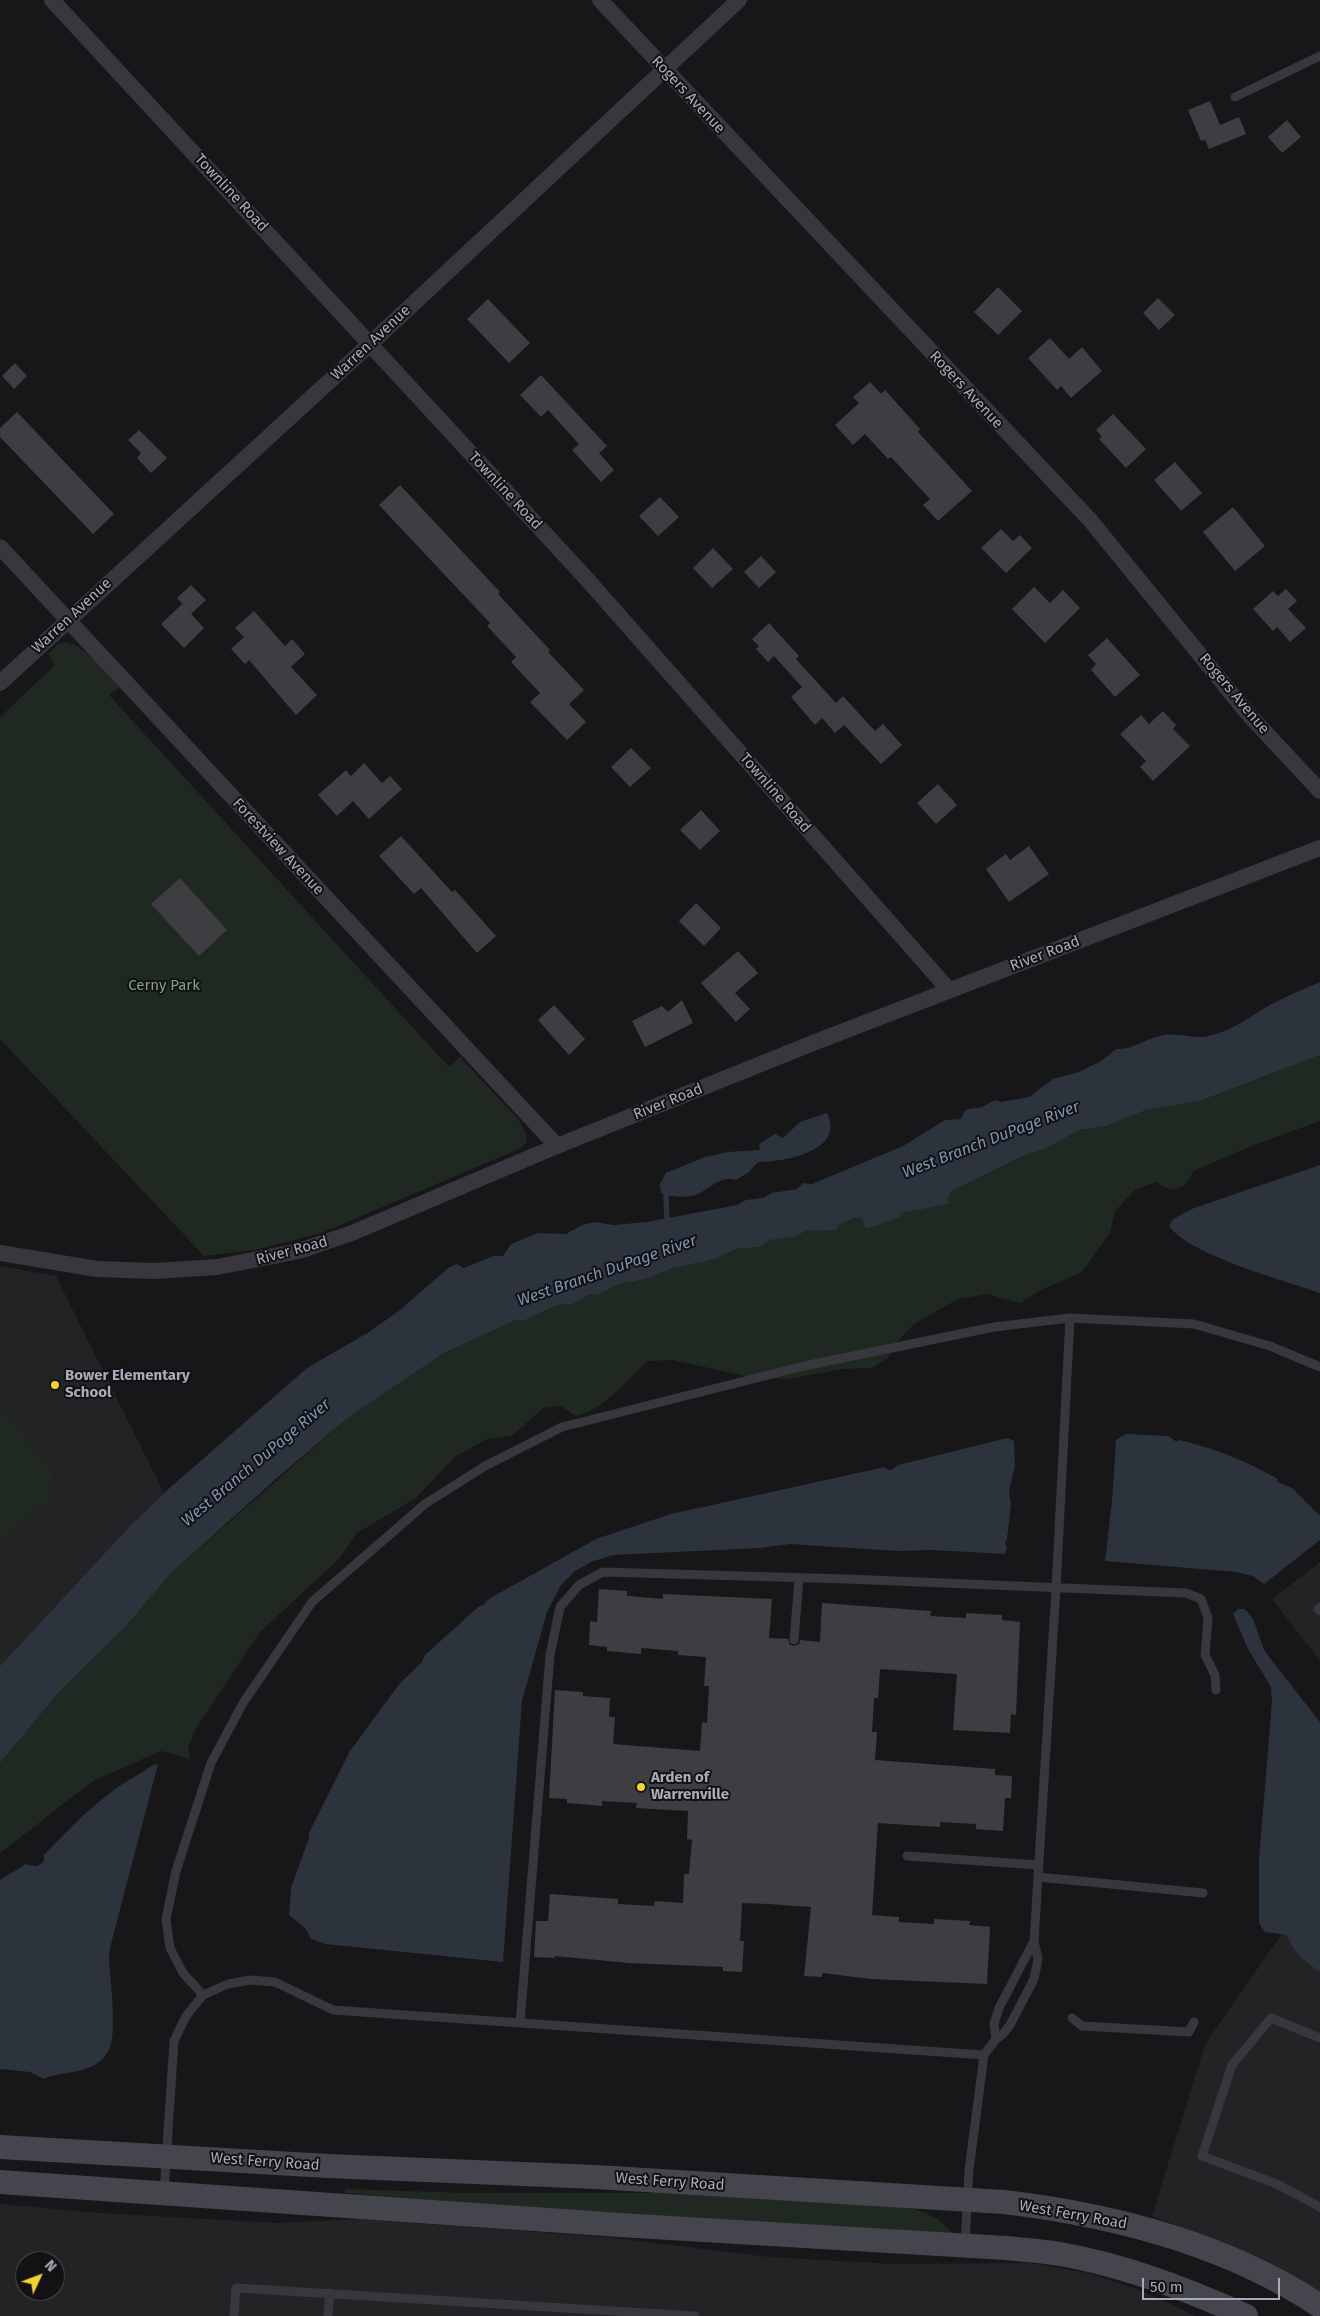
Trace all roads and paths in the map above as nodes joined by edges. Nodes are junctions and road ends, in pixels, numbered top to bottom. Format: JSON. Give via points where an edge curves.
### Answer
{"nodes":[{"id":1,"x":52,"y":0,"type":"edge"},
{"id":2,"x":600,"y":0,"type":"edge"},
{"id":3,"x":739,"y":0,"type":"edge"},
{"id":4,"x":1320,"y":56,"type":"edge"},
{"id":5,"x":663,"y":69,"type":"junction"},
{"id":6,"x":1235,"y":97,"type":"dead end"},
{"id":7,"x":370,"y":344,"type":"junction"},
{"id":8,"x":0,"y":547,"type":"edge"},
{"id":9,"x":66,"y":620,"type":"junction"},
{"id":10,"x":0,"y":683,"type":"edge"},
{"id":11,"x":1320,"y":791,"type":"edge"},
{"id":12,"x":1320,"y":848,"type":"edge"},
{"id":13,"x":949,"y":990,"type":"junction"},
{"id":14,"x":557,"y":1146,"type":"junction"},
{"id":15,"x":0,"y":1253,"type":"edge"},
{"id":16,"x":1070,"y":1318,"type":"junction"},
{"id":17,"x":1320,"y":1367,"type":"edge"},
{"id":18,"x":799,"y":1578,"type":"junction"},
{"id":19,"x":1056,"y":1588,"type":"junction"},
{"id":20,"x":1320,"y":1607,"type":"edge"},
{"id":21,"x":1320,"y":1611,"type":"edge"},
{"id":22,"x":794,"y":1640,"type":"dead end"},
{"id":23,"x":1216,"y":1690,"type":"dead end"},
{"id":24,"x":907,"y":1856,"type":"dead end"},
{"id":25,"x":1039,"y":1865,"type":"junction"},
{"id":26,"x":1038,"y":1877,"type":"junction"},
{"id":27,"x":1203,"y":1893,"type":"dead end"},
{"id":28,"x":1034,"y":1941,"type":"junction"},
{"id":29,"x":203,"y":1994,"type":"junction"},
{"id":30,"x":1072,"y":2018,"type":"dead end"},
{"id":31,"x":1194,"y":2022,"type":"dead end"},
{"id":32,"x":520,"y":2023,"type":"junction"},
{"id":33,"x":1320,"y":2038,"type":"edge"},
{"id":34,"x":996,"y":2039,"type":"junction"},
{"id":35,"x":984,"y":2055,"type":"junction"},
{"id":36,"x":0,"y":2147,"type":"edge"},
{"id":37,"x":166,"y":2156,"type":"junction"},
{"id":38,"x":0,"y":2182,"type":"edge"},
{"id":39,"x":164,"y":2192,"type":"junction"},
{"id":40,"x":968,"y":2201,"type":"junction"},
{"id":41,"x":1320,"y":2207,"type":"edge"},
{"id":42,"x":964,"y":2246,"type":"junction"},
{"id":43,"x":330,"y":2294,"type":"junction"},
{"id":44,"x":1320,"y":2306,"type":"edge"},
{"id":45,"x":234,"y":2316,"type":"edge"},
{"id":46,"x":328,"y":2316,"type":"edge"},
{"id":47,"x":695,"y":2316,"type":"edge"},
{"id":48,"x":1246,"y":2316,"type":"edge"}],
"edges":[{"from":1,"to":7,"type":"street","name":"Townline Road"},
{"from":2,"to":5,"type":"street","name":"Rogers Avenue"},
{"from":3,"to":5,"type":"street","name":"Warren Avenue"},
{"from":4,"to":6,"type":"lane"},
{"from":5,"to":7,"type":"street","name":"Warren Avenue"},
{"from":5,"to":11,"type":"street","name":"Rogers Avenue","via":[[1090,520],[1249,715]]},
{"from":7,"to":9,"type":"street","name":"Warren Avenue"},
{"from":7,"to":13,"type":"street","name":"Townline Road","via":[[585,577]]},
{"from":8,"to":9,"type":"street","name":"Forestview Avenue"},
{"from":9,"to":10,"type":"street","name":"Warren Avenue"},
{"from":9,"to":14,"type":"street","name":"Forestview Avenue"},
{"from":12,"to":13,"type":"street","name":"River Road"},
{"from":13,"to":14,"type":"street","name":"River Road"},
{"from":14,"to":15,"type":"street","name":"River Road","via":[[352,1233],[300,1251],[251,1262],[182,1270],[126,1271],[72,1266]]},
{"from":16,"to":17,"type":"lane","via":[[1194,1324],[1270,1346]]},
{"from":16,"to":19,"type":"lane"},
{"from":16,"to":29,"type":"lane","via":[[994,1327],[804,1366],[562,1426],[485,1466],[425,1504],[312,1602],[243,1704],[211,1763],[176,1871],[166,1919],[170,1948],[183,1973]]},
{"from":18,"to":19,"type":"lane"},
{"from":18,"to":22,"type":"lane"},
{"from":18,"to":32,"type":"lane","via":[[603,1572],[580,1586],[560,1607],[550,1655]]},
{"from":19,"to":23,"type":"lane","via":[[1186,1593],[1201,1599],[1208,1618],[1205,1656],[1215,1675]]},
{"from":19,"to":25,"type":"lane"},
{"from":20,"to":21,"type":"lane"},
{"from":24,"to":25,"type":"lane"},
{"from":25,"to":26,"type":"lane"},
{"from":26,"to":27,"type":"lane"},
{"from":26,"to":28,"type":"lane"},
{"from":28,"to":34,"type":"lane","via":[[999,2008],[994,2024]]},
{"from":28,"to":34,"type":"lane","via":[[1038,1959],[1034,1979],[1010,2025]]},
{"from":29,"to":32,"type":"lane","via":[[243,1981],[275,1982],[333,2010]]},
{"from":29,"to":37,"type":"lane","via":[[186,2016],[174,2041]]},
{"from":30,"to":31,"type":"lane","via":[[1082,2026],[1189,2032]]},
{"from":32,"to":35,"type":"lane"},
{"from":33,"to":41,"type":"lane","via":[[1270,2018],[1232,2065],[1202,2156],[1277,2184]]},
{"from":34,"to":35,"type":"lane"},
{"from":35,"to":40,"type":"lane"},
{"from":36,"to":37,"type":"main road","name":"West Ferry Road"},
{"from":37,"to":39,"type":"lane"},
{"from":37,"to":40,"type":"main road","name":"West Ferry Road","via":[[596,2177]]},
{"from":38,"to":39,"type":"main road"},
{"from":39,"to":42,"type":"main road"},
{"from":40,"to":42,"type":"lane"},
{"from":40,"to":44,"type":"main road","name":"West Ferry Road","via":[[1054,2208],[1115,2220],[1223,2255]]},
{"from":42,"to":48,"type":"main road","via":[[1059,2254],[1090,2261],[1147,2276]]},
{"from":43,"to":45,"type":"lane","via":[[236,2288]]},
{"from":43,"to":46,"type":"lane"},
{"from":43,"to":47,"type":"lane"}]}
